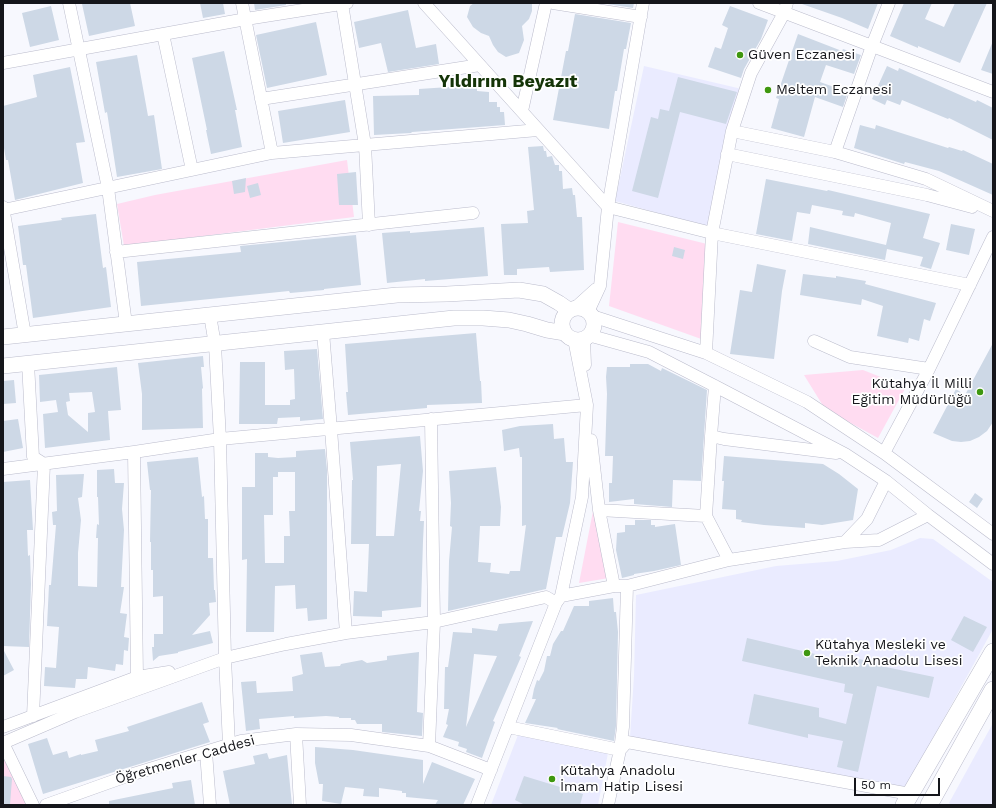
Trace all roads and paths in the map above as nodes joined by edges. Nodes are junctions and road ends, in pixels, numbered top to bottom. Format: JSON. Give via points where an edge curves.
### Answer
{"nodes":[{"id":1,"x":69,"y":3,"type":"edge"},
{"id":2,"x":242,"y":3,"type":"edge"},
{"id":3,"x":345,"y":3,"type":"edge"},
{"id":4,"x":424,"y":3,"type":"edge"},
{"id":5,"x":546,"y":3,"type":"edge"},
{"id":6,"x":553,"y":3,"type":"edge"},
{"id":7,"x":643,"y":3,"type":"edge"},
{"id":8,"x":759,"y":3,"type":"edge"},
{"id":9,"x":889,"y":3,"type":"edge"},
{"id":10,"x":786,"y":8,"type":"edge"},
{"id":11,"x":641,"y":17,"type":"junction"},
{"id":12,"x":246,"y":20,"type":"junction"},
{"id":13,"x":163,"y":34,"type":"junction"},
{"id":14,"x":872,"y":46,"type":"junction"},
{"id":15,"x":79,"y":49,"type":"junction"},
{"id":16,"x":3,"y":63,"type":"edge"},
{"id":17,"x":480,"y":65,"type":"junction"},
{"id":18,"x":356,"y":84,"type":"junction"},
{"id":19,"x":993,"y":92,"type":"edge"},
{"id":20,"x":261,"y":99,"type":"junction"},
{"id":21,"x":522,"y":111,"type":"junction"},
{"id":22,"x":538,"y":130,"type":"junction"},
{"id":23,"x":732,"y":131,"type":"junction"},
{"id":24,"x":365,"y":145,"type":"junction"},
{"id":25,"x":835,"y":152,"type":"junction"},
{"id":26,"x":272,"y":153,"type":"junction"},
{"id":27,"x":727,"y":154,"type":"junction"},
{"id":28,"x":192,"y":170,"type":"junction"},
{"id":29,"x":108,"y":188,"type":"junction"},
{"id":30,"x":3,"y":207,"type":"edge"},
{"id":31,"x":608,"y":207,"type":"junction"},
{"id":32,"x":3,"y":210,"type":"edge"},
{"id":33,"x":993,"y":212,"type":"edge"},
{"id":34,"x":473,"y":213,"type":"dead end"},
{"id":35,"x":369,"y":225,"type":"junction"},
{"id":36,"x":712,"y":233,"type":"junction"},
{"id":37,"x":993,"y":237,"type":"edge"},
{"id":38,"x":116,"y":252,"type":"junction"},
{"id":39,"x":970,"y":285,"type":"junction"},
{"id":40,"x":581,"y":312,"type":"junction"},
{"id":41,"x":210,"y":315,"type":"junction"},
{"id":42,"x":126,"y":324,"type":"junction"},
{"id":43,"x":323,"y":332,"type":"junction"},
{"id":44,"x":25,"y":334,"type":"junction"},
{"id":45,"x":578,"y":336,"type":"junction"},
{"id":46,"x":3,"y":337,"type":"edge"},
{"id":47,"x":814,"y":340,"type":"dead end"},
{"id":48,"x":216,"y":344,"type":"junction"},
{"id":49,"x":706,"y":353,"type":"junction"},
{"id":50,"x":28,"y":364,"type":"junction"},
{"id":51,"x":3,"y":366,"type":"edge"},
{"id":52,"x":929,"y":369,"type":"junction"},
{"id":53,"x":715,"y":386,"type":"junction"},
{"id":54,"x":587,"y":405,"type":"junction"},
{"id":55,"x":431,"y":419,"type":"junction"},
{"id":56,"x":331,"y":428,"type":"junction"},
{"id":57,"x":711,"y":436,"type":"junction"},
{"id":58,"x":220,"y":439,"type":"junction"},
{"id":59,"x":134,"y":452,"type":"junction"},
{"id":60,"x":884,"y":453,"type":"junction"},
{"id":61,"x":845,"y":454,"type":"junction"},
{"id":62,"x":44,"y":464,"type":"junction"},
{"id":63,"x":3,"y":469,"type":"edge"},
{"id":64,"x":886,"y":481,"type":"junction"},
{"id":65,"x":599,"y":510,"type":"junction"},
{"id":66,"x":928,"y":515,"type":"junction"},
{"id":67,"x":706,"y":516,"type":"junction"},
{"id":68,"x":993,"y":534,"type":"edge"},
{"id":69,"x":845,"y":542,"type":"junction"},
{"id":70,"x":729,"y":560,"type":"junction"},
{"id":71,"x":993,"y":564,"type":"edge"},
{"id":72,"x":614,"y":586,"type":"junction"},
{"id":73,"x":627,"y":586,"type":"junction"},
{"id":74,"x":559,"y":599,"type":"junction"},
{"id":75,"x":434,"y":622,"type":"junction"},
{"id":76,"x":346,"y":633,"type":"junction"},
{"id":77,"x":993,"y":652,"type":"edge"},
{"id":78,"x":225,"y":658,"type":"junction"},
{"id":79,"x":198,"y":667,"type":"junction"},
{"id":80,"x":137,"y":677,"type":"junction"},
{"id":81,"x":993,"y":690,"type":"edge"},
{"id":82,"x":32,"y":716,"type":"junction"},
{"id":83,"x":3,"y":727,"type":"edge"},
{"id":84,"x":508,"y":727,"type":"junction"},
{"id":85,"x":296,"y":734,"type":"junction"},
{"id":86,"x":3,"y":743,"type":"edge"},
{"id":87,"x":229,"y":745,"type":"junction"},
{"id":88,"x":429,"y":746,"type":"junction"},
{"id":89,"x":620,"y":750,"type":"junction"},
{"id":90,"x":206,"y":752,"type":"junction"},
{"id":91,"x":490,"y":770,"type":"junction"},
{"id":92,"x":907,"y":799,"type":"edge"},
{"id":93,"x":33,"y":805,"type":"edge"},
{"id":94,"x":46,"y":805,"type":"edge"},
{"id":95,"x":210,"y":805,"type":"edge"},
{"id":96,"x":300,"y":805,"type":"edge"},
{"id":97,"x":476,"y":805,"type":"edge"},
{"id":98,"x":608,"y":805,"type":"edge"},
{"id":99,"x":929,"y":805,"type":"edge"}],
"edges":[{"from":1,"to":15,"type":"street"},
{"from":2,"to":12,"type":"street"},
{"from":3,"to":12,"type":"street"},
{"from":3,"to":18,"type":"street"},
{"from":4,"to":17,"type":"street"},
{"from":5,"to":21,"type":"street"},
{"from":6,"to":11,"type":"street"},
{"from":7,"to":11,"type":"street"},
{"from":8,"to":10,"type":"street"},
{"from":9,"to":14,"type":"street"},
{"from":10,"to":14,"type":"street"},
{"from":10,"to":23,"type":"street","via":[[751,73]]},
{"from":11,"to":31,"type":"street"},
{"from":12,"to":13,"type":"street"},
{"from":12,"to":20,"type":"street"},
{"from":13,"to":15,"type":"street"},
{"from":13,"to":28,"type":"street"},
{"from":14,"to":19,"type":"street"},
{"from":14,"to":25,"type":"street"},
{"from":15,"to":16,"type":"street"},
{"from":15,"to":29,"type":"street"},
{"from":17,"to":18,"type":"street"},
{"from":17,"to":21,"type":"street"},
{"from":18,"to":20,"type":"street"},
{"from":18,"to":24,"type":"street"},
{"from":20,"to":26,"type":"street"},
{"from":21,"to":22,"type":"street"},
{"from":22,"to":24,"type":"street"},
{"from":22,"to":31,"type":"street"},
{"from":23,"to":25,"type":"street"},
{"from":23,"to":27,"type":"street"},
{"from":24,"to":26,"type":"street"},
{"from":24,"to":35,"type":"street"},
{"from":25,"to":33,"type":"street","via":[[926,179]]},
{"from":26,"to":28,"type":"street"},
{"from":27,"to":33,"type":"street","via":[[927,195]]},
{"from":27,"to":36,"type":"street"},
{"from":28,"to":29,"type":"street"},
{"from":29,"to":32,"type":"street"},
{"from":29,"to":38,"type":"street"},
{"from":30,"to":32,"type":"street"},
{"from":31,"to":36,"type":"street"},
{"from":31,"to":40,"type":"street","via":[[600,286]]},
{"from":32,"to":44,"type":"street"},
{"from":34,"to":35,"type":"street"},
{"from":35,"to":38,"type":"street"},
{"from":36,"to":39,"type":"street"},
{"from":36,"to":49,"type":"street"},
{"from":37,"to":39,"type":"street"},
{"from":38,"to":42,"type":"street"},
{"from":39,"to":52,"type":"street"},
{"from":40,"to":41,"type":"street","via":[[543,294],[518,290],[397,294]]},
{"from":40,"to":45,"type":"street","via":[[593,326]]},
{"from":40,"to":45,"type":"street","via":[[565,314],[562,324]]},
{"from":40,"to":49,"type":"street"},
{"from":41,"to":42,"type":"street"},
{"from":41,"to":48,"type":"street"},
{"from":42,"to":44,"type":"street"},
{"from":43,"to":45,"type":"street","via":[[454,318],[483,318],[528,324]]},
{"from":43,"to":48,"type":"street"},
{"from":43,"to":56,"type":"street"},
{"from":44,"to":46,"type":"street"},
{"from":45,"to":53,"type":"street","via":[[649,352]]},
{"from":45,"to":54,"type":"street"},
{"from":47,"to":52,"type":"street","via":[[850,357]]},
{"from":48,"to":50,"type":"street"},
{"from":48,"to":58,"type":"street"},
{"from":49,"to":60,"type":"street","via":[[807,402]]},
{"from":50,"to":51,"type":"street"},
{"from":50,"to":62,"type":"street","via":[[33,457]]},
{"from":52,"to":60,"type":"street"},
{"from":53,"to":57,"type":"street"},
{"from":53,"to":61,"type":"street"},
{"from":54,"to":55,"type":"street"},
{"from":54,"to":65,"type":"street"},
{"from":54,"to":74,"type":"street","via":[[582,497]]},
{"from":55,"to":56,"type":"street"},
{"from":55,"to":75,"type":"street"},
{"from":56,"to":58,"type":"street"},
{"from":56,"to":76,"type":"street"},
{"from":57,"to":61,"type":"street"},
{"from":57,"to":67,"type":"street"},
{"from":58,"to":59,"type":"street"},
{"from":58,"to":78,"type":"street"},
{"from":59,"to":62,"type":"street"},
{"from":59,"to":80,"type":"street"},
{"from":60,"to":68,"type":"street"},
{"from":61,"to":64,"type":"street"},
{"from":62,"to":63,"type":"street"},
{"from":62,"to":82,"type":"street"},
{"from":64,"to":66,"type":"street"},
{"from":64,"to":69,"type":"street","via":[[867,519]]},
{"from":65,"to":67,"type":"street"},
{"from":65,"to":72,"type":"street"},
{"from":66,"to":69,"type":"street","via":[[879,540]]},
{"from":66,"to":71,"type":"street"},
{"from":67,"to":70,"type":"street"},
{"from":69,"to":70,"type":"street"},
{"from":70,"to":73,"type":"street"},
{"from":72,"to":73,"type":"street"},
{"from":72,"to":74,"type":"street"},
{"from":73,"to":89,"type":"street","via":[[623,727]]},
{"from":74,"to":75,"type":"street","via":[[546,597]]},
{"from":74,"to":84,"type":"street"},
{"from":75,"to":76,"type":"street"},
{"from":75,"to":88,"type":"street"},
{"from":76,"to":78,"type":"street"},
{"from":77,"to":92,"type":"main road"},
{"from":78,"to":79,"type":"street"},
{"from":78,"to":87,"type":"street"},
{"from":79,"to":80,"type":"street"},
{"from":79,"to":86,"type":"street","via":[[75,712]]},
{"from":80,"to":82,"type":"street"},
{"from":81,"to":99,"type":"main road"},
{"from":82,"to":83,"type":"street"},
{"from":84,"to":89,"type":"street"},
{"from":84,"to":91,"type":"street"},
{"from":85,"to":87,"type":"street","name":"Öğretmenler Caddesi"},
{"from":85,"to":88,"type":"street","name":"Öğretmenler Caddesi","via":[[351,735]]},
{"from":85,"to":96,"type":"street"},
{"from":86,"to":93,"type":"street"},
{"from":87,"to":90,"type":"street","name":"Öğretmenler Caddesi"},
{"from":88,"to":91,"type":"street","name":"Öğretmenler Caddesi"},
{"from":89,"to":92,"type":"street","via":[[627,742]]},
{"from":89,"to":98,"type":"street"},
{"from":90,"to":94,"type":"street","name":"Öğretmenler Caddesi","via":[[130,774]]},
{"from":90,"to":95,"type":"street"},
{"from":91,"to":97,"type":"street"}]}
